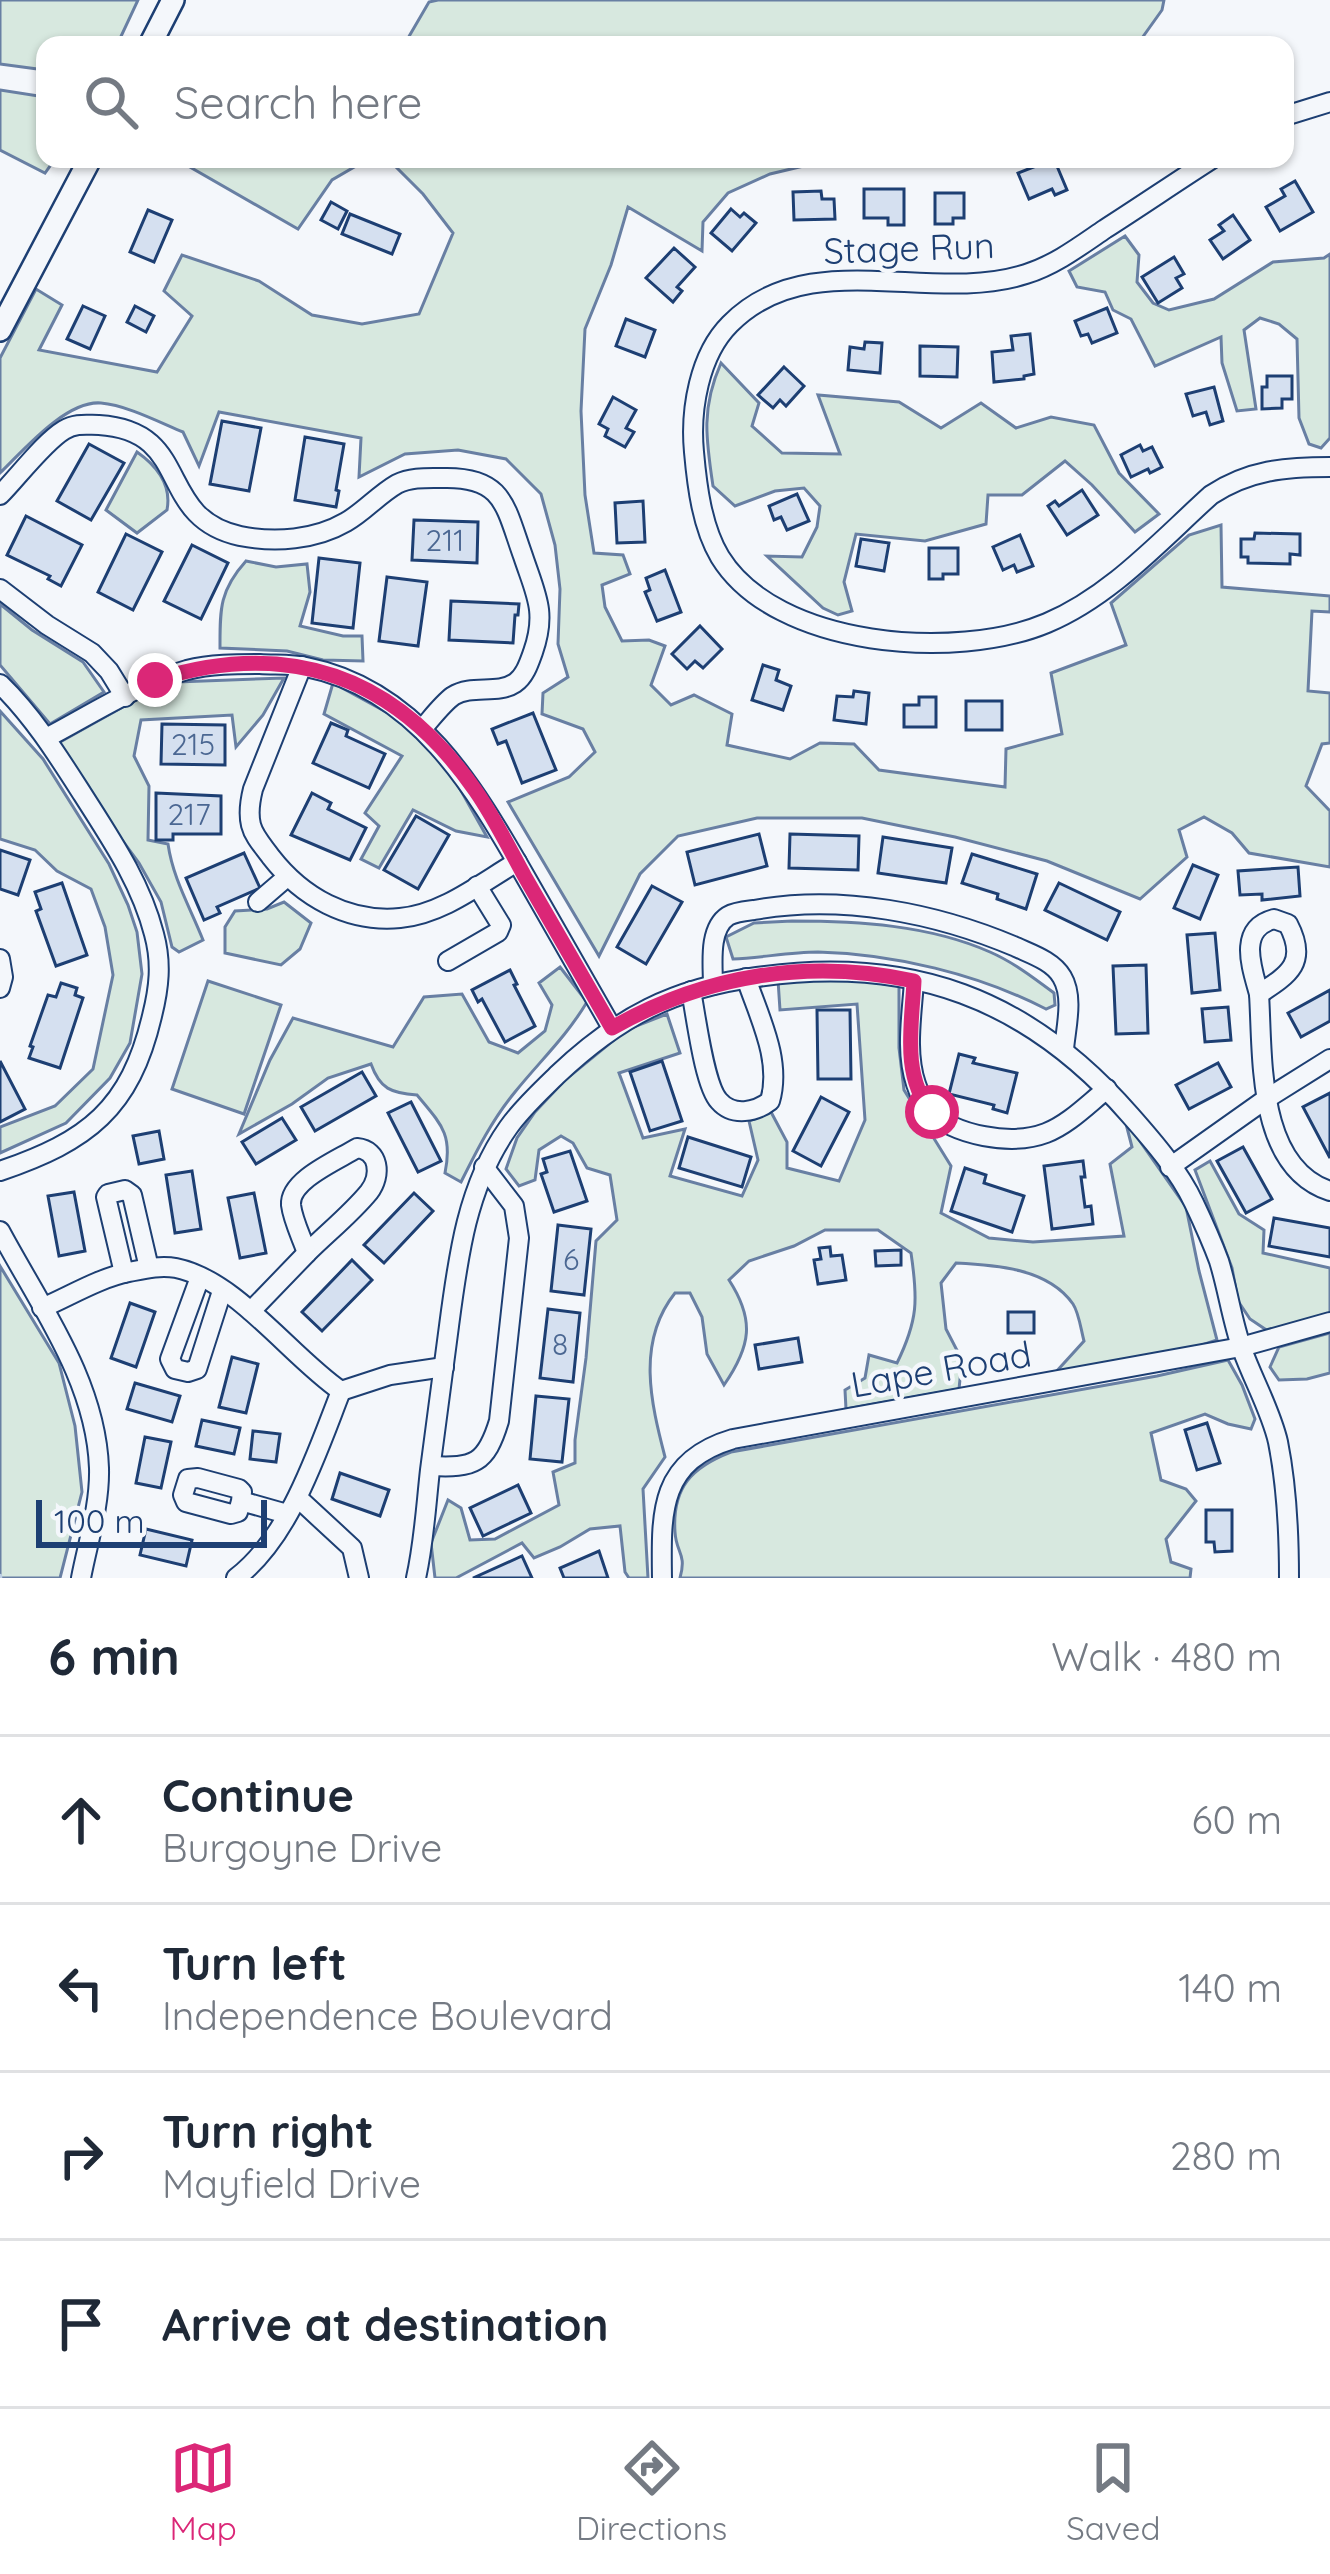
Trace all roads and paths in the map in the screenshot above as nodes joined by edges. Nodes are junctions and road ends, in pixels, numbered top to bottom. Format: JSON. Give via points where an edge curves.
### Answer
{"nodes":[{"id":1,"x":173,"y":0,"type":"edge"},
{"id":2,"x":154,"y":36,"type":"edge"},
{"id":3,"x":1330,"y":102,"type":"edge"},
{"id":4,"x":1294,"y":113,"type":"edge"},
{"id":5,"x":85,"y":168,"type":"edge"},
{"id":6,"x":1198,"y":168,"type":"edge"},
{"id":7,"x":0,"y":330,"type":"edge"},
{"id":8,"x":1330,"y":467,"type":"edge"},
{"id":9,"x":0,"y":495,"type":"edge"},
{"id":10,"x":0,"y":589,"type":"edge"},
{"id":11,"x":302,"y":665,"type":"junction"},
{"id":12,"x":0,"y":684,"type":"edge"},
{"id":13,"x":125,"y":697,"type":"junction"},
{"id":14,"x":422,"y":729,"type":"junction"},
{"id":15,"x":46,"y":738,"type":"junction"},
{"id":16,"x":517,"y":862,"type":"junction"},
{"id":17,"x":287,"y":877,"type":"junction"},
{"id":18,"x":477,"y":886,"type":"junction"},
{"id":19,"x":258,"y":902,"type":"dead end"},
{"id":20,"x":0,"y":959,"type":"edge"},
{"id":21,"x":448,"y":961,"type":"dead end"},
{"id":22,"x":746,"y":978,"type":"junction"},
{"id":23,"x":914,"y":981,"type":"junction"},
{"id":24,"x":713,"y":985,"type":"junction"},
{"id":25,"x":0,"y":988,"type":"edge"},
{"id":26,"x":691,"y":991,"type":"junction"},
{"id":27,"x":1259,"y":994,"type":"dead end"},
{"id":28,"x":612,"y":1028,"type":"junction"},
{"id":29,"x":1064,"y":1049,"type":"junction"},
{"id":30,"x":1330,"y":1059,"type":"edge"},
{"id":31,"x":1107,"y":1089,"type":"junction"},
{"id":32,"x":1266,"y":1099,"type":"junction"},
{"id":33,"x":484,"y":1167,"type":"junction"},
{"id":34,"x":1170,"y":1167,"type":"junction"},
{"id":35,"x":0,"y":1172,"type":"edge"},
{"id":36,"x":1330,"y":1191,"type":"edge"},
{"id":37,"x":0,"y":1231,"type":"edge"},
{"id":38,"x":307,"y":1253,"type":"junction"},
{"id":39,"x":149,"y":1268,"type":"junction"},
{"id":40,"x":124,"y":1273,"type":"junction"},
{"id":41,"x":200,"y":1277,"type":"junction"},
{"id":42,"x":222,"y":1291,"type":"junction"},
{"id":43,"x":42,"y":1308,"type":"junction"},
{"id":44,"x":250,"y":1311,"type":"junction"},
{"id":45,"x":1330,"y":1322,"type":"edge"},
{"id":46,"x":1241,"y":1347,"type":"junction"},
{"id":47,"x":444,"y":1367,"type":"junction"},
{"id":48,"x":341,"y":1391,"type":"junction"},
{"id":49,"x":430,"y":1466,"type":"junction"},
{"id":50,"x":241,"y":1502,"type":"dead end"},
{"id":51,"x":293,"y":1506,"type":"junction"},
{"id":52,"x":81,"y":1578,"type":"edge"},
{"id":53,"x":236,"y":1578,"type":"edge"},
{"id":54,"x":359,"y":1578,"type":"edge"},
{"id":55,"x":416,"y":1578,"type":"edge"},
{"id":56,"x":662,"y":1578,"type":"edge"},
{"id":57,"x":1289,"y":1578,"type":"edge"}],
"edges":[{"from":1,"to":2,"type":"main road"},
{"from":3,"to":4,"type":"street"},
{"from":5,"to":7,"type":"main road"},
{"from":6,"to":8,"type":"street","name":"Stage Run","via":[[1031,272],[970,285],[824,280],[763,299],[714,345],[700,384],[693,435],[709,533],[730,572],[779,610],[867,639],[982,641],[1043,625],[1095,598],[1232,482],[1270,469]]},
{"from":9,"to":14,"type":"street","via":[[61,432],[79,424],[138,433],[167,461],[192,509],[242,536],[316,535],[401,482],[482,482],[505,505],[541,629],[515,683],[453,696]]},
{"from":10,"to":13,"type":"street","via":[[92,653]]},
{"from":11,"to":13,"type":"street","via":[[193,668]]},
{"from":11,"to":14,"type":"street","via":[[363,688]]},
{"from":11,"to":17,"type":"street","via":[[250,805],[254,834]]},
{"from":12,"to":15,"type":"street"},
{"from":13,"to":15,"type":"street"},
{"from":14,"to":16,"type":"street","via":[[474,789]]},
{"from":15,"to":35,"type":"street","via":[[125,860],[154,932],[159,985],[145,1046],[110,1108],[62,1146]]},
{"from":16,"to":18,"type":"street"},
{"from":16,"to":28,"type":"street"},
{"from":17,"to":18,"type":"street","via":[[336,909],[398,919]]},
{"from":17,"to":19,"type":"street"},
{"from":18,"to":21,"type":"street","via":[[501,926]]},
{"from":20,"to":25,"type":"street"},
{"from":22,"to":23,"type":"street","via":[[841,970]]},
{"from":22,"to":24,"type":"street"},
{"from":22,"to":26,"type":"street","via":[[775,1072],[760,1110],[731,1110],[717,1100]]},
{"from":23,"to":29,"type":"street","via":[[989,1004]]},
{"from":23,"to":31,"type":"street","via":[[911,1066],[925,1104],[947,1123],[1027,1138],[1064,1124]]},
{"from":24,"to":26,"type":"street"},
{"from":24,"to":29,"type":"street","via":[[713,947],[730,914],[811,904],[896,911],[983,933],[1058,971],[1069,1003]]},
{"from":26,"to":28,"type":"street"},
{"from":27,"to":32,"type":"street"},
{"from":28,"to":33,"type":"street","via":[[523,1108]]},
{"from":29,"to":31,"type":"street"},
{"from":30,"to":32,"type":"street"},
{"from":31,"to":34,"type":"street"},
{"from":32,"to":34,"type":"street"},
{"from":32,"to":36,"type":"street","via":[[1286,1154],[1304,1177]]},
{"from":33,"to":47,"type":"street","via":[[457,1267]]},
{"from":33,"to":49,"type":"street","via":[[518,1221],[499,1421],[476,1462]]},
{"from":34,"to":46,"type":"street","via":[[1219,1261]]},
{"from":37,"to":43,"type":"street"},
{"from":38,"to":38,"type":"street","via":[[371,1190],[376,1164],[368,1149],[357,1148],[292,1194]]},
{"from":38,"to":44,"type":"street"},
{"from":39,"to":40,"type":"street"},
{"from":39,"to":40,"type":"street","via":[[125,1190],[106,1197]]},
{"from":39,"to":41,"type":"street"},
{"from":40,"to":43,"type":"street"},
{"from":41,"to":42,"type":"street"},
{"from":41,"to":42,"type":"street","via":[[170,1359],[175,1369],[196,1370]]},
{"from":42,"to":44,"type":"street"},
{"from":43,"to":52,"type":"street","via":[[74,1364],[96,1434],[96,1504]]},
{"from":44,"to":48,"type":"street"},
{"from":45,"to":46,"type":"street","name":"Lape Road"},
{"from":46,"to":56,"type":"street","name":"Lape Road","via":[[711,1446],[688,1461],[665,1500]]},
{"from":46,"to":57,"type":"street","via":[[1278,1439]]},
{"from":47,"to":48,"type":"street"},
{"from":47,"to":49,"type":"street"},
{"from":48,"to":51,"type":"street"},
{"from":49,"to":55,"type":"street"},
{"from":50,"to":51,"type":"street"},
{"from":51,"to":53,"type":"street"},
{"from":51,"to":54,"type":"street","via":[[352,1548]]}]}
